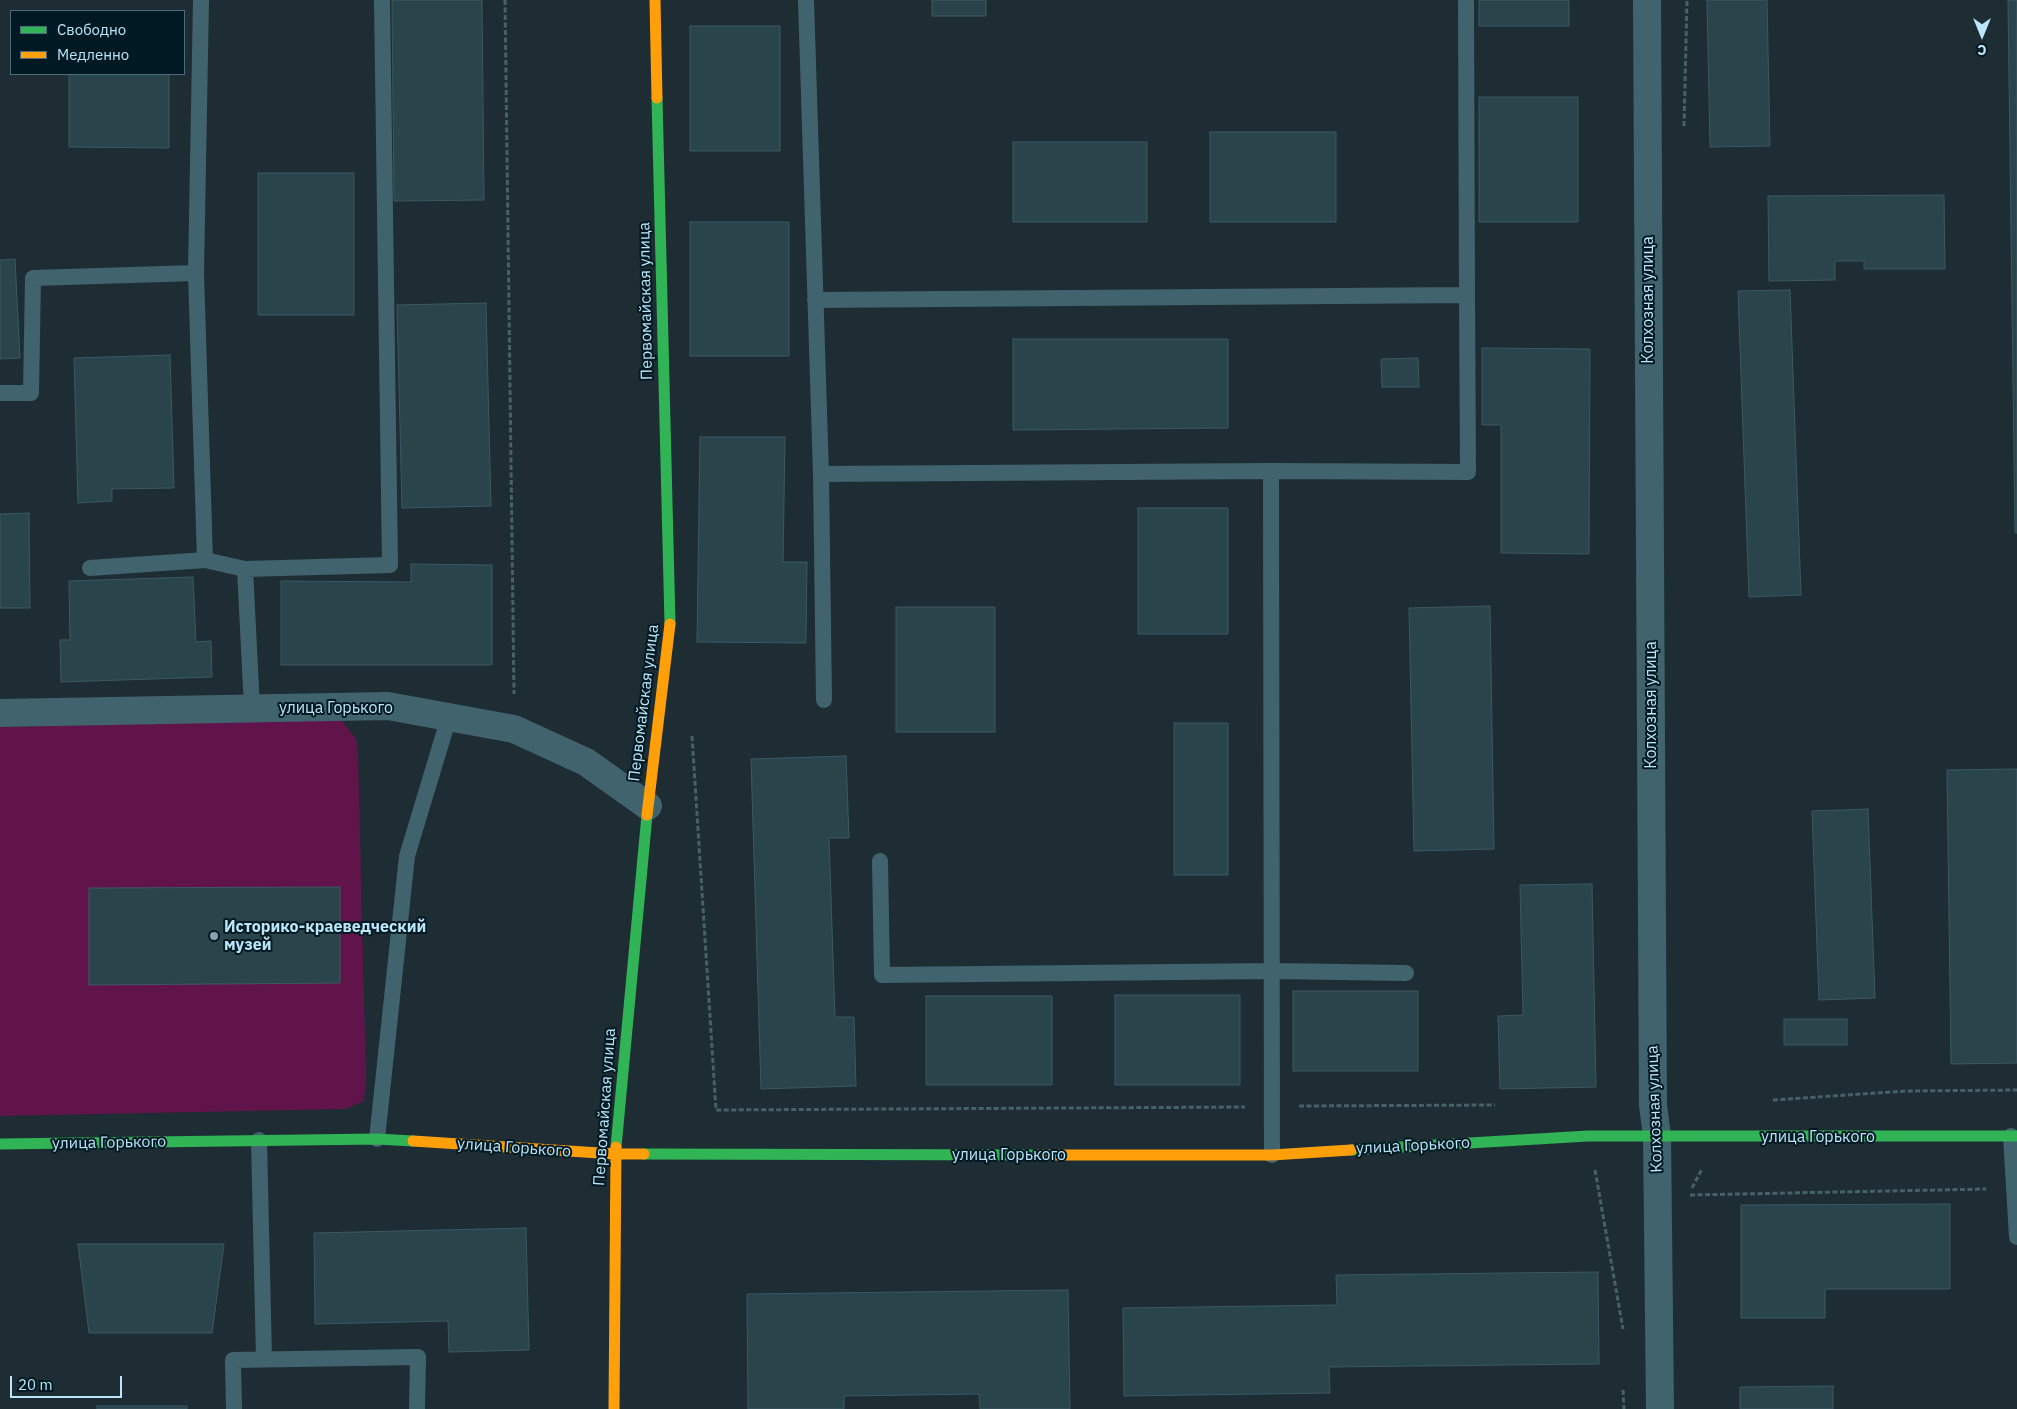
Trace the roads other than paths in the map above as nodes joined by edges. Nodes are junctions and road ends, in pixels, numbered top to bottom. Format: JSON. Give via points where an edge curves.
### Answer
{"nodes":[{"id":1,"x":201,"y":0,"type":"edge"},
{"id":2,"x":382,"y":0,"type":"edge"},
{"id":3,"x":655,"y":0,"type":"edge"},
{"id":4,"x":806,"y":0,"type":"edge"},
{"id":5,"x":1466,"y":0,"type":"edge"},
{"id":6,"x":1647,"y":0,"type":"edge"},
{"id":7,"x":196,"y":272,"type":"junction"},
{"id":8,"x":1467,"y":294,"type":"junction"},
{"id":9,"x":815,"y":300,"type":"junction"},
{"id":10,"x":0,"y":393,"type":"edge"},
{"id":11,"x":1271,"y":470,"type":"junction"},
{"id":12,"x":821,"y":474,"type":"junction"},
{"id":13,"x":205,"y":560,"type":"junction"},
{"id":14,"x":90,"y":568,"type":"dead end"},
{"id":15,"x":245,"y":569,"type":"junction"},
{"id":16,"x":824,"y":700,"type":"dead end"},
{"id":17,"x":252,"y":708,"type":"junction"},
{"id":18,"x":0,"y":713,"type":"edge"},
{"id":19,"x":449,"y":717,"type":"junction"},
{"id":20,"x":648,"y":806,"type":"junction"},
{"id":21,"x":880,"y":861,"type":"dead end"},
{"id":22,"x":1273,"y":971,"type":"junction"},
{"id":23,"x":1406,"y":973,"type":"dead end"},
{"id":24,"x":1657,"y":1136,"type":"junction"},
{"id":25,"x":2014,"y":1136,"type":"edge"},
{"id":26,"x":377,"y":1139,"type":"junction"},
{"id":27,"x":259,"y":1140,"type":"junction"},
{"id":28,"x":0,"y":1144,"type":"edge"},
{"id":29,"x":616,"y":1154,"type":"junction"},
{"id":30,"x":1272,"y":1155,"type":"junction"},
{"id":31,"x":2017,"y":1236,"type":"edge"},
{"id":32,"x":264,"y":1359,"type":"junction"},
{"id":33,"x":234,"y":1409,"type":"edge"},
{"id":34,"x":417,"y":1409,"type":"edge"},
{"id":35,"x":614,"y":1409,"type":"edge"},
{"id":36,"x":1660,"y":1409,"type":"edge"}],
"edges":[{"from":1,"to":7,"type":"lane"},
{"from":2,"to":15,"type":"lane","via":[[390,565]]},
{"from":3,"to":20,"type":"street","name":"Первомайская улица","via":[[670,626]]},
{"from":4,"to":9,"type":"lane"},
{"from":5,"to":8,"type":"lane"},
{"from":6,"to":24,"type":"street","name":"Колхозная улица","via":[[1653,1095]]},
{"from":7,"to":10,"type":"lane","via":[[33,278],[31,393]]},
{"from":7,"to":13,"type":"lane"},
{"from":8,"to":9,"type":"lane"},
{"from":8,"to":11,"type":"lane","via":[[1468,472]]},
{"from":9,"to":12,"type":"lane"},
{"from":11,"to":12,"type":"lane"},
{"from":11,"to":22,"type":"lane"},
{"from":12,"to":16,"type":"lane"},
{"from":13,"to":14,"type":"lane"},
{"from":13,"to":15,"type":"lane"},
{"from":15,"to":17,"type":"lane"},
{"from":17,"to":18,"type":"street","name":"улица Горького"},
{"from":17,"to":19,"type":"street","name":"улица Горького","via":[[388,706]]},
{"from":19,"to":20,"type":"street","name":"улица Горького","via":[[514,729],[586,762]]},
{"from":19,"to":26,"type":"lane","via":[[407,856]]},
{"from":20,"to":29,"type":"street","name":"Первомайская улица"},
{"from":21,"to":22,"type":"lane","via":[[882,974]]},
{"from":22,"to":23,"type":"lane"},
{"from":22,"to":30,"type":"lane"},
{"from":24,"to":25,"type":"street","name":"улица Горького"},
{"from":24,"to":30,"type":"street","name":"улица Горького","via":[[1588,1136]]},
{"from":24,"to":36,"type":"street","name":"Колхозная улица"},
{"from":25,"to":31,"type":"lane"},
{"from":26,"to":27,"type":"street","name":"улица Горького"},
{"from":26,"to":29,"type":"street","name":"улица Горького"},
{"from":27,"to":28,"type":"street","name":"улица Горького"},
{"from":27,"to":32,"type":"lane"},
{"from":29,"to":30,"type":"street","name":"улица Горького"},
{"from":29,"to":35,"type":"street","name":"Первомайская улица"},
{"from":32,"to":33,"type":"lane","via":[[233,1360]]},
{"from":32,"to":34,"type":"lane","via":[[418,1357]]}]}
